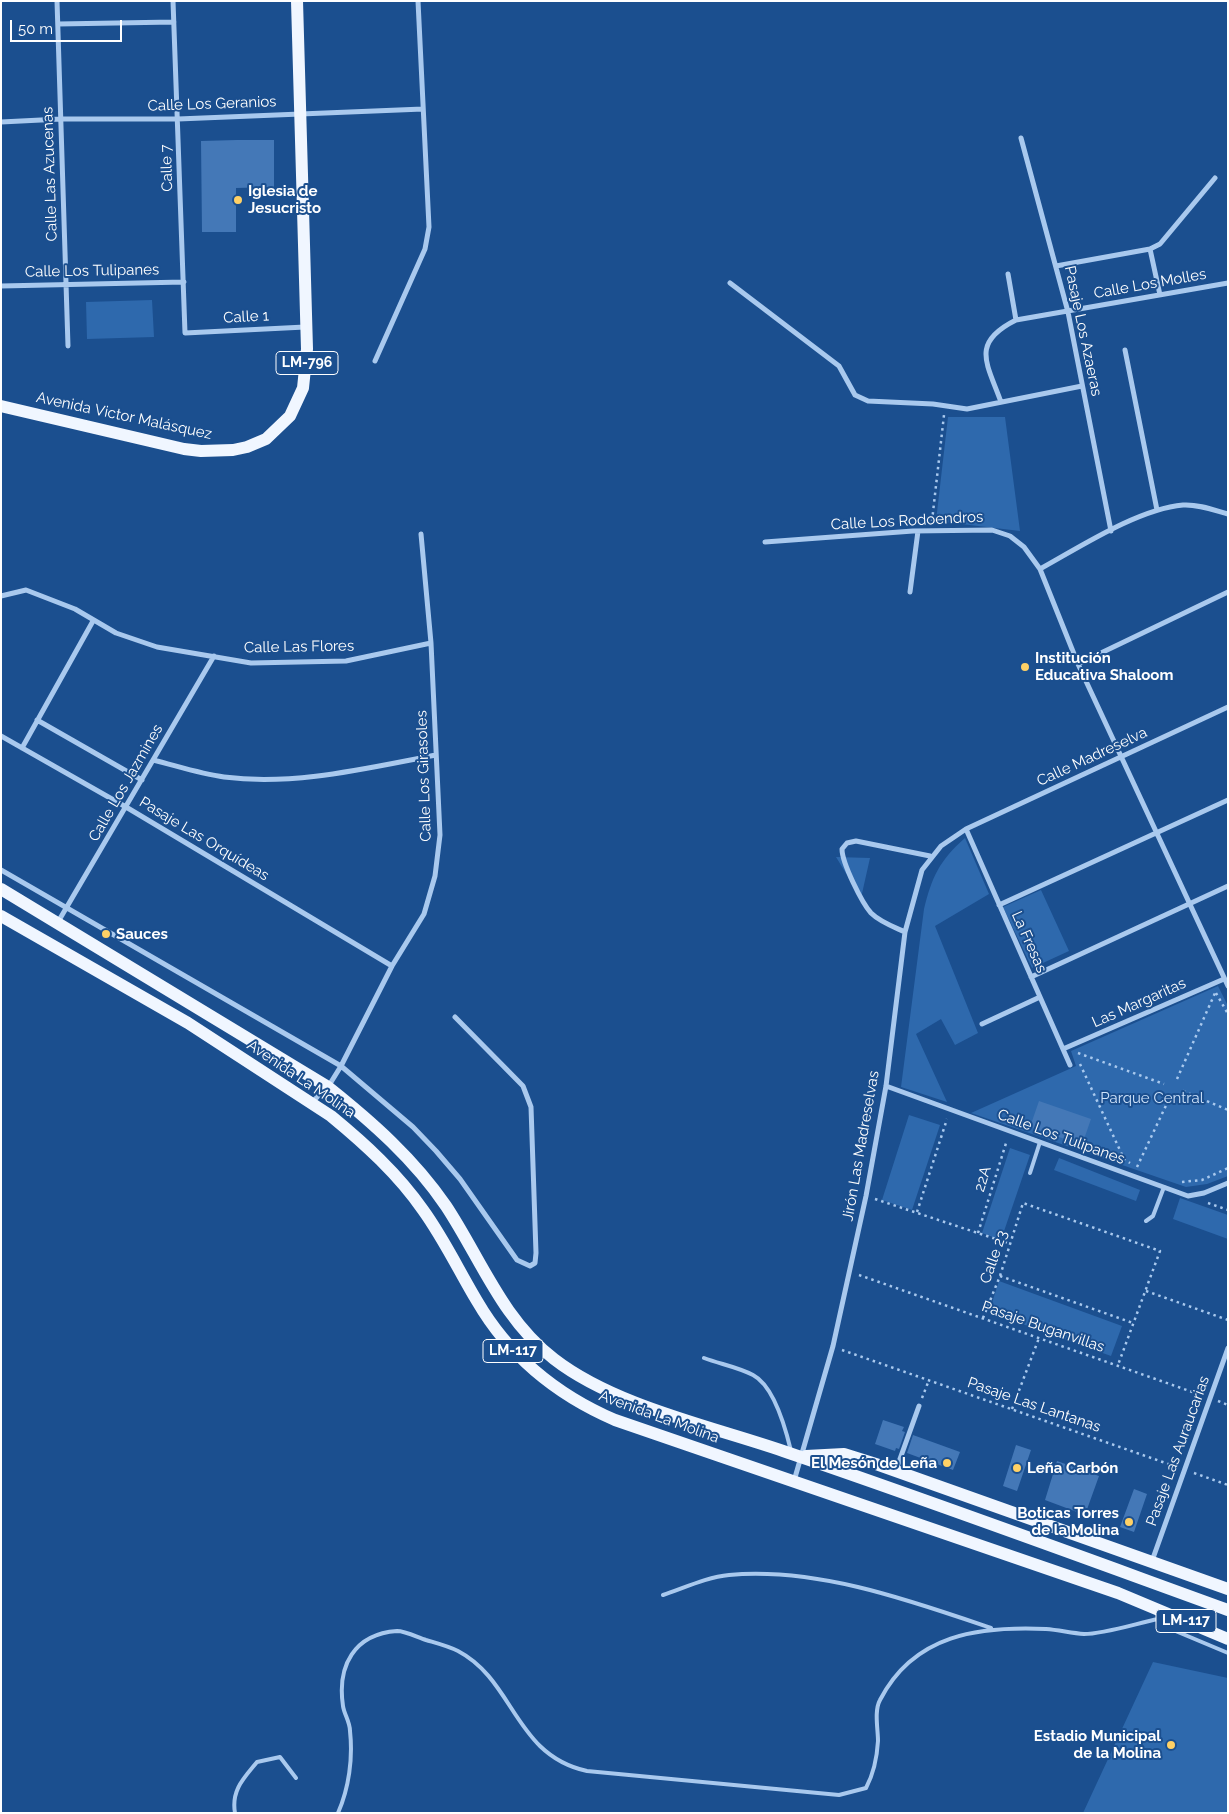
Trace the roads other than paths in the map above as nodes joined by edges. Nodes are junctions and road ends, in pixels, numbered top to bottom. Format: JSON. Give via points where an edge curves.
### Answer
{"nodes":[{"id":1,"x":57,"y":1,"type":"edge"},
{"id":2,"x":173,"y":1,"type":"edge"},
{"id":3,"x":296,"y":1,"type":"edge"},
{"id":4,"x":418,"y":1,"type":"edge"},
{"id":5,"x":174,"y":22,"type":"junction"},
{"id":6,"x":58,"y":24,"type":"junction"},
{"id":7,"x":423,"y":109,"type":"junction"},
{"id":8,"x":301,"y":113,"type":"junction"},
{"id":9,"x":62,"y":119,"type":"junction"},
{"id":10,"x":178,"y":119,"type":"junction"},
{"id":11,"x":1,"y":122,"type":"edge"},
{"id":12,"x":1021,"y":138,"type":"dead end"},
{"id":13,"x":1215,"y":178,"type":"dead end"},
{"id":14,"x":1150,"y":249,"type":"junction"},
{"id":15,"x":1056,"y":266,"type":"junction"},
{"id":16,"x":1008,"y":274,"type":"dead end"},
{"id":17,"x":184,"y":282,"type":"junction"},
{"id":18,"x":730,"y":283,"type":"dead end"},
{"id":19,"x":1228,"y":283,"type":"edge"},
{"id":20,"x":66,"y":284,"type":"junction"},
{"id":21,"x":1,"y":286,"type":"edge"},
{"id":22,"x":1160,"y":295,"type":"junction"},
{"id":23,"x":1068,"y":312,"type":"junction"},
{"id":24,"x":1016,"y":320,"type":"junction"},
{"id":25,"x":307,"y":327,"type":"junction"},
{"id":26,"x":185,"y":333,"type":"joint"},
{"id":27,"x":68,"y":346,"type":"dead end"},
{"id":28,"x":1125,"y":350,"type":"dead end"},
{"id":29,"x":375,"y":362,"type":"dead end"},
{"id":30,"x":1082,"y":386,"type":"junction"},
{"id":31,"x":1001,"y":402,"type":"junction"},
{"id":32,"x":1,"y":406,"type":"edge"},
{"id":33,"x":1157,"y":510,"type":"junction"},
{"id":34,"x":1228,"y":514,"type":"edge"},
{"id":35,"x":918,"y":530,"type":"junction"},
{"id":36,"x":1111,"y":531,"type":"junction"},
{"id":37,"x":421,"y":534,"type":"dead end"},
{"id":38,"x":765,"y":542,"type":"dead end"},
{"id":39,"x":1040,"y":569,"type":"junction"},
{"id":40,"x":910,"y":592,"type":"dead end"},
{"id":41,"x":1228,"y":592,"type":"edge"},
{"id":42,"x":1,"y":596,"type":"edge"},
{"id":43,"x":93,"y":620,"type":"junction"},
{"id":44,"x":431,"y":642,"type":"junction"},
{"id":45,"x":214,"y":656,"type":"junction"},
{"id":46,"x":1078,"y":664,"type":"junction"},
{"id":47,"x":1228,"y":707,"type":"edge"},
{"id":48,"x":37,"y":720,"type":"junction"},
{"id":49,"x":1,"y":736,"type":"edge"},
{"id":50,"x":22,"y":748,"type":"junction"},
{"id":51,"x":436,"y":755,"type":"junction"},
{"id":52,"x":1122,"y":756,"type":"junction"},
{"id":53,"x":154,"y":760,"type":"junction"},
{"id":54,"x":142,"y":780,"type":"junction"},
{"id":55,"x":1228,"y":800,"type":"edge"},
{"id":56,"x":126,"y":807,"type":"junction"},
{"id":57,"x":966,"y":829,"type":"junction"},
{"id":58,"x":1158,"y":833,"type":"junction"},
{"id":59,"x":930,"y":856,"type":"junction"},
{"id":60,"x":1,"y":870,"type":"edge"},
{"id":61,"x":1228,"y":886,"type":"edge"},
{"id":62,"x":1,"y":890,"type":"edge"},
{"id":63,"x":1191,"y":903,"type":"junction"},
{"id":64,"x":999,"y":905,"type":"junction"},
{"id":65,"x":68,"y":908,"type":"junction"},
{"id":66,"x":1,"y":916,"type":"edge"},
{"id":67,"x":58,"y":922,"type":"junction"},
{"id":68,"x":905,"y":932,"type":"junction"},
{"id":69,"x":392,"y":966,"type":"junction"},
{"id":70,"x":1031,"y":977,"type":"junction"},
{"id":71,"x":1224,"y":979,"type":"junction"},
{"id":72,"x":1228,"y":986,"type":"edge"},
{"id":73,"x":1040,"y":997,"type":"junction"},
{"id":74,"x":455,"y":1016,"type":"dead end"},
{"id":75,"x":982,"y":1024,"type":"dead end"},
{"id":76,"x":1063,"y":1049,"type":"junction"},
{"id":77,"x":1070,"y":1065,"type":"dead end"},
{"id":78,"x":341,"y":1066,"type":"junction"},
{"id":79,"x":886,"y":1086,"type":"junction"},
{"id":80,"x":328,"y":1087,"type":"junction"},
{"id":81,"x":311,"y":1103,"type":"junction"},
{"id":82,"x":1040,"y":1142,"type":"junction"},
{"id":83,"x":1030,"y":1172,"type":"dead end"},
{"id":84,"x":1228,"y":1183,"type":"edge"},
{"id":85,"x":1164,"y":1188,"type":"junction"},
{"id":86,"x":1146,"y":1221,"type":"dead end"},
{"id":87,"x":1228,"y":1348,"type":"edge"},
{"id":88,"x":704,"y":1358,"type":"dead end"},
{"id":89,"x":919,"y":1406,"type":"road end"},
{"id":90,"x":796,"y":1455,"type":"junction"},
{"id":91,"x":896,"y":1470,"type":"junction"},
{"id":92,"x":793,"y":1482,"type":"junction"},
{"id":93,"x":1152,"y":1562,"type":"junction"},
{"id":94,"x":1228,"y":1589,"type":"edge"},
{"id":95,"x":663,"y":1595,"type":"dead end"},
{"id":96,"x":1145,"y":1604,"type":"junction"},
{"id":97,"x":1228,"y":1610,"type":"edge"},
{"id":98,"x":1158,"y":1619,"type":"junction"},
{"id":99,"x":993,"y":1629,"type":"junction"},
{"id":100,"x":1228,"y":1639,"type":"edge"},
{"id":101,"x":1228,"y":1653,"type":"edge"},
{"id":102,"x":296,"y":1778,"type":"dead end"},
{"id":103,"x":235,"y":1813,"type":"edge"},
{"id":104,"x":338,"y":1813,"type":"edge"}],
"edges":[{"from":1,"to":6,"type":"street","name":"Calle Las Azucenas"},
{"from":2,"to":5,"type":"street","name":"Calle 7"},
{"from":3,"to":8,"type":"main road","name":"Avenida Victor Malásquez","number":"LM-796"},
{"from":4,"to":7,"type":"street"},
{"from":5,"to":6,"type":"street"},
{"from":5,"to":10,"type":"street","name":"Calle 7"},
{"from":6,"to":9,"type":"street","name":"Calle Las Azucenas"},
{"from":7,"to":8,"type":"street","name":"Calle Los Geranios"},
{"from":7,"to":29,"type":"street","via":[[429,227],[425,249]]},
{"from":8,"to":10,"type":"street","name":"Calle Los Geranios"},
{"from":8,"to":25,"type":"main road","name":"Avenida Victor Malásquez","number":"LM-796"},
{"from":9,"to":10,"type":"street","name":"Calle Los Geranios"},
{"from":9,"to":11,"type":"street","name":"Calle Los Geranios"},
{"from":9,"to":20,"type":"street","name":"Calle Las Azucenas"},
{"from":10,"to":17,"type":"street","name":"Calle 7"},
{"from":12,"to":15,"type":"street","name":"Pasaje Los Azaeras"},
{"from":13,"to":14,"type":"street","via":[[1170,235]]},
{"from":14,"to":15,"type":"street"},
{"from":14,"to":22,"type":"street"},
{"from":15,"to":23,"type":"street","name":"Pasaje Los Azaeras"},
{"from":16,"to":24,"type":"street"},
{"from":17,"to":20,"type":"street","name":"Calle Los Tulipanes"},
{"from":17,"to":26,"type":"street","name":"Calle 7"},
{"from":18,"to":31,"type":"street","via":[[839,366],[852,391],[860,398],[968,409]]},
{"from":19,"to":22,"type":"street","name":"Calle Los Molles"},
{"from":20,"to":21,"type":"street","name":"Calle Los Tulipanes"},
{"from":20,"to":27,"type":"street","name":"Calle Las Azucenas"},
{"from":22,"to":23,"type":"street","name":"Calle Los Molles"},
{"from":23,"to":24,"type":"street","name":"Calle Los Molles"},
{"from":23,"to":30,"type":"street","name":"Pasaje Los Azaeras"},
{"from":24,"to":31,"type":"street","name":"Calle Los Molles","via":[[1000,328],[987,346],[985,358]]},
{"from":25,"to":26,"type":"street","name":"Calle 1"},
{"from":25,"to":32,"type":"main road","name":"Avenida Victor Malásquez","number":"LM-796","via":[[306,375],[296,407],[275,432],[247,447],[218,452],[184,449]]},
{"from":28,"to":33,"type":"street"},
{"from":30,"to":31,"type":"street"},
{"from":30,"to":36,"type":"street","name":"Pasaje Los Azaeras"},
{"from":33,"to":34,"type":"street","via":[[1184,505]]},
{"from":33,"to":36,"type":"street"},
{"from":35,"to":38,"type":"street","name":"Calle Los Rodoendros"},
{"from":35,"to":39,"type":"street","name":"Calle Los Rodoendros","via":[[992,530],[1010,536],[1024,547]]},
{"from":35,"to":40,"type":"street"},
{"from":36,"to":39,"type":"street"},
{"from":37,"to":44,"type":"street","name":"Calle Los Girasoles"},
{"from":39,"to":46,"type":"street","name":"Calle Los Rodoendros"},
{"from":41,"to":46,"type":"street"},
{"from":42,"to":43,"type":"street","name":"Calle Las Flores","via":[[26,590],[75,609]]},
{"from":43,"to":45,"type":"street","name":"Calle Las Flores","via":[[116,633],[157,647]]},
{"from":43,"to":48,"type":"street"},
{"from":44,"to":45,"type":"street","name":"Calle Las Flores","via":[[346,661],[251,663]]},
{"from":44,"to":51,"type":"street","name":"Calle Los Girasoles"},
{"from":45,"to":53,"type":"street","name":"Calle Los Jazmines"},
{"from":46,"to":52,"type":"street","name":"Calle Los Rodoendros"},
{"from":47,"to":52,"type":"street","name":"Calle Madreselva"},
{"from":48,"to":50,"type":"street"},
{"from":48,"to":54,"type":"street"},
{"from":49,"to":50,"type":"street","name":"Pasaje Las Orquídeas"},
{"from":50,"to":56,"type":"street","name":"Pasaje Las Orquídeas"},
{"from":51,"to":53,"type":"street","via":[[296,778],[224,777]]},
{"from":51,"to":69,"type":"street","name":"Calle Los Girasoles","via":[[440,835],[435,876],[424,914]]},
{"from":52,"to":57,"type":"street","name":"Calle Madreselva"},
{"from":52,"to":58,"type":"street","name":"Calle Los Rodoendros"},
{"from":53,"to":54,"type":"street","name":"Calle Los Jazmines"},
{"from":54,"to":56,"type":"street","name":"Calle Los Jazmines"},
{"from":55,"to":58,"type":"street"},
{"from":56,"to":65,"type":"street","name":"Calle Los Jazmines"},
{"from":56,"to":69,"type":"street","name":"Pasaje Las Orquídeas"},
{"from":57,"to":59,"type":"street","name":"Jirón Las Madreselvas"},
{"from":57,"to":64,"type":"street","name":"La Fresas"},
{"from":58,"to":63,"type":"street","name":"Calle Los Rodoendros"},
{"from":58,"to":64,"type":"street"},
{"from":59,"to":68,"type":"street","name":"Jirón Las Madreselvas","via":[[922,870]]},
{"from":59,"to":68,"type":"street","via":[[856,841],[842,849],[843,858],[865,904],[881,920]]},
{"from":60,"to":65,"type":"street"},
{"from":61,"to":63,"type":"street"},
{"from":62,"to":67,"type":"main road","name":"Avenida La Molina","number":"LM-117"},
{"from":63,"to":70,"type":"street"},
{"from":63,"to":71,"type":"street","name":"Calle Los Rodoendros"},
{"from":64,"to":70,"type":"street","name":"La Fresas"},
{"from":65,"to":67,"type":"street","name":"Calle Los Jazmines"},
{"from":65,"to":78,"type":"street"},
{"from":66,"to":81,"type":"main road","name":"Avenida La Molina","number":"LM-117","via":[[188,1024]]},
{"from":67,"to":80,"type":"main road","name":"Avenida La Molina","number":"LM-117"},
{"from":68,"to":79,"type":"street","name":"Jirón Las Madreselvas"},
{"from":69,"to":78,"type":"street","name":"Calle Los Girasoles"},
{"from":70,"to":73,"type":"street","name":"La Fresas"},
{"from":71,"to":72,"type":"street","name":"Calle Los Rodoendros"},
{"from":71,"to":76,"type":"street","name":"Las Margaritas"},
{"from":73,"to":75,"type":"street"},
{"from":73,"to":76,"type":"street","name":"La Fresas"},
{"from":74,"to":78,"type":"street","via":[[523,1086],[531,1107],[536,1253],[535,1263],[530,1266],[517,1260],[436,1151],[413,1127]]},
{"from":76,"to":77,"type":"street","name":"La Fresas"},
{"from":78,"to":80,"type":"street","name":"Calle Los Girasoles"},
{"from":79,"to":82,"type":"street","name":"Calle Los Tulipanes"},
{"from":79,"to":90,"type":"street","name":"Jirón Las Madreselvas","via":[[851,1272],[833,1346]]},
{"from":80,"to":81,"type":"street","name":"Calle Los Girasoles"},
{"from":80,"to":90,"type":"main road","name":"Avenida La Molina","number":"LM-117","via":[[383,1133],[418,1170],[455,1220],[509,1312],[552,1358],[584,1380],[621,1397]]},
{"from":81,"to":92,"type":"main road","name":"Avenida La Molina","number":"LM-117","via":[[366,1146],[408,1190],[434,1226],[490,1321],[545,1381],[578,1403],[615,1420]]},
{"from":82,"to":83,"type":"lane"},
{"from":82,"to":85,"type":"street","name":"Calle Los Tulipanes"},
{"from":84,"to":85,"type":"street","name":"Calle Los Tulipanes","via":[[1188,1196]]},
{"from":85,"to":86,"type":"lane","via":[[1153,1216]]},
{"from":87,"to":93,"type":"street","name":"Pasaje Las Auraucarias"},
{"from":88,"to":90,"type":"lane","via":[[754,1376],[764,1386],[783,1420]]},
{"from":89,"to":91,"type":"street"},
{"from":90,"to":91,"type":"main road","name":"Avenida La Molina","number":"LM-117","via":[[844,1454]]},
{"from":90,"to":92,"type":"street","name":"Jirón Las Madreselvas"},
{"from":90,"to":97,"type":"main road","name":"Avenida La Molina","number":"LM-117"},
{"from":91,"to":93,"type":"main road","name":"Avenida La Molina","number":"LM-117"},
{"from":92,"to":96,"type":"main road","name":"Avenida La Molina","number":"LM-117"},
{"from":93,"to":94,"type":"main road","name":"Avenida La Molina","number":"LM-117"},
{"from":95,"to":99,"type":"lane","via":[[727,1575],[773,1574],[905,1599]]},
{"from":96,"to":98,"type":"lane"},
{"from":96,"to":100,"type":"main road","name":"Avenida La Molina","number":"LM-117"},
{"from":98,"to":99,"type":"lane","via":[[1086,1634],[1047,1629]]},
{"from":98,"to":101,"type":"lane","via":[[1166,1627]]},
{"from":99,"to":104,"type":"lane","via":[[944,1640],[922,1651],[894,1676],[878,1702],[874,1774],[866,1788],[839,1795],[572,1768],[538,1746],[497,1687],[476,1664],[458,1651],[398,1631],[374,1637],[352,1652],[344,1676],[343,1706],[350,1729],[351,1750],[347,1787]]},
{"from":102,"to":103,"type":"lane","via":[[280,1757],[257,1762],[236,1789]]}]}
